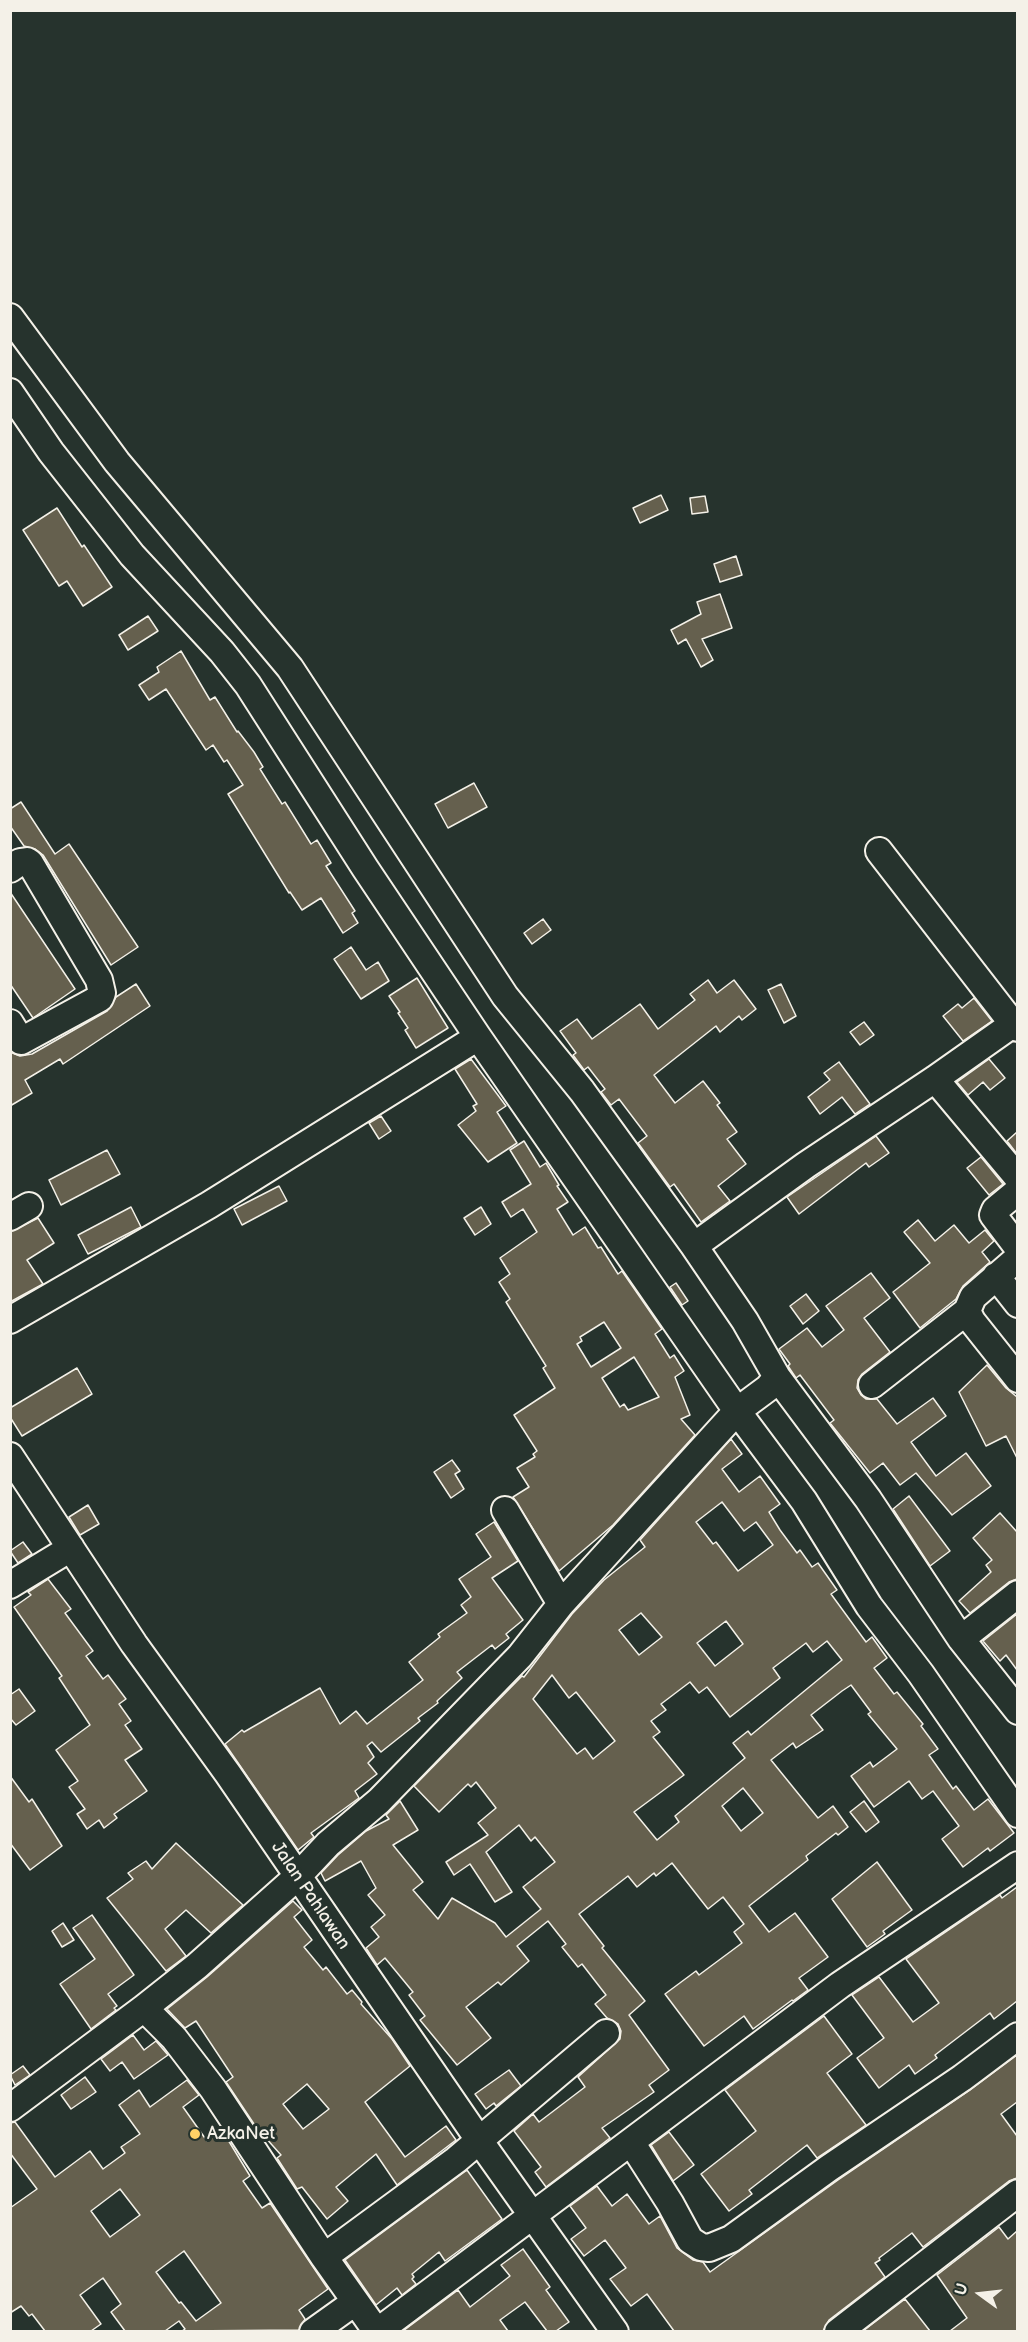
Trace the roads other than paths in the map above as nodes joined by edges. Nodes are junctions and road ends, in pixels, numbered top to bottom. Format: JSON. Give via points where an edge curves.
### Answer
{"nodes":[{"id":1,"x":10,"y":317,"type":"edge"},
{"id":2,"x":10,"y":392,"type":"edge"},
{"id":3,"x":879,"y":851,"type":"dead end"},
{"id":4,"x":10,"y":869,"type":"edge"},
{"id":5,"x":1015,"y":1026,"type":"edge"},
{"id":6,"x":478,"y":1036,"type":"junction"},
{"id":7,"x":14,"y":1037,"type":"edge"},
{"id":8,"x":935,"y":1079,"type":"junction"},
{"id":9,"x":1017,"y":1178,"type":"edge"},
{"id":10,"x":1017,"y":1191,"type":"edge"},
{"id":11,"x":694,"y":1246,"type":"junction"},
{"id":12,"x":1017,"y":1248,"type":"edge"},
{"id":13,"x":1017,"y":1258,"type":"edge"},
{"id":14,"x":996,"y":1276,"type":"junction"},
{"id":15,"x":1017,"y":1304,"type":"edge"},
{"id":16,"x":967,"y":1311,"type":"junction"},
{"id":17,"x":10,"y":1320,"type":"edge"},
{"id":18,"x":1017,"y":1379,"type":"edge"},
{"id":19,"x":772,"y":1382,"type":"junction"},
{"id":20,"x":872,"y":1385,"type":"dead end"},
{"id":21,"x":740,"y":1409,"type":"junction"},
{"id":22,"x":10,"y":1456,"type":"edge"},
{"id":23,"x":505,"y":1510,"type":"dead end"},
{"id":24,"x":70,"y":1548,"type":"junction"},
{"id":25,"x":10,"y":1585,"type":"edge"},
{"id":26,"x":1017,"y":1594,"type":"edge"},
{"id":27,"x":561,"y":1604,"type":"junction"},
{"id":28,"x":961,"y":1639,"type":"junction"},
{"id":29,"x":1017,"y":1711,"type":"edge"},
{"id":30,"x":1017,"y":1814,"type":"edge"},
{"id":31,"x":1017,"y":1865,"type":"edge"},
{"id":32,"x":297,"y":1877,"type":"junction"},
{"id":33,"x":144,"y":2008,"type":"junction"},
{"id":34,"x":606,"y":2033,"type":"dead end"},
{"id":35,"x":1017,"y":2036,"type":"edge"},
{"id":36,"x":10,"y":2108,"type":"edge"},
{"id":37,"x":478,"y":2140,"type":"junction"},
{"id":38,"x":631,"y":2142,"type":"junction"},
{"id":39,"x":1017,"y":2193,"type":"edge"},
{"id":40,"x":533,"y":2216,"type":"junction"},
{"id":41,"x":324,"y":2257,"type":"junction"},
{"id":42,"x":355,"y":2302,"type":"junction"},
{"id":43,"x":313,"y":2331,"type":"edge"},
{"id":44,"x":615,"y":2331,"type":"edge"},
{"id":45,"x":838,"y":2331,"type":"edge"}],
"edges":[{"from":1,"to":11,"type":"street","via":[[117,462],[290,668],[506,996],[582,1091]]},
{"from":2,"to":6,"type":"street","via":[[51,452],[132,555],[248,685]]},
{"from":3,"to":5,"type":"street"},
{"from":4,"to":7,"type":"street","via":[[20,862],[30,863],[102,986],[100,998]]},
{"from":5,"to":8,"type":"street"},
{"from":6,"to":17,"type":"street","via":[[209,1205]]},
{"from":6,"to":21,"type":"street"},
{"from":8,"to":9,"type":"street"},
{"from":8,"to":11,"type":"street"},
{"from":10,"to":12,"type":"street","via":[[993,1215]]},
{"from":11,"to":19,"type":"street","via":[[745,1321]]},
{"from":13,"to":14,"type":"street"},
{"from":14,"to":15,"type":"street"},
{"from":14,"to":16,"type":"street","via":[[970,1300]]},
{"from":16,"to":18,"type":"street"},
{"from":16,"to":20,"type":"street"},
{"from":19,"to":21,"type":"street"},
{"from":19,"to":28,"type":"street","via":[[868,1499]]},
{"from":21,"to":27,"type":"street"},
{"from":21,"to":30,"type":"street","via":[[839,1554],[869,1606]]},
{"from":22,"to":24,"type":"street","name":"Jalan Pahlawan"},
{"from":23,"to":27,"type":"street"},
{"from":24,"to":25,"type":"street"},
{"from":24,"to":32,"type":"street","name":"Jalan Pahlawan"},
{"from":26,"to":28,"type":"street"},
{"from":27,"to":32,"type":"street","via":[[520,1656],[379,1801],[328,1844]]},
{"from":28,"to":29,"type":"street"},
{"from":31,"to":38,"type":"street","via":[[840,1986]]},
{"from":32,"to":33,"type":"street"},
{"from":32,"to":37,"type":"street","name":"Jalan Pahlawan"},
{"from":33,"to":36,"type":"street"},
{"from":33,"to":41,"type":"street","via":[[174,2038],[213,2089]]},
{"from":34,"to":37,"type":"street"},
{"from":35,"to":38,"type":"street","via":[[731,2239],[709,2248],[690,2240]]},
{"from":37,"to":40,"type":"street","name":"Jalan Pahlawan"},
{"from":37,"to":41,"type":"street"},
{"from":38,"to":40,"type":"street"},
{"from":39,"to":45,"type":"street"},
{"from":40,"to":42,"type":"street","via":[[377,2331]]},
{"from":40,"to":44,"type":"street","name":"Jalan Pahlawan"},
{"from":41,"to":42,"type":"street"},
{"from":42,"to":43,"type":"street"}]}
